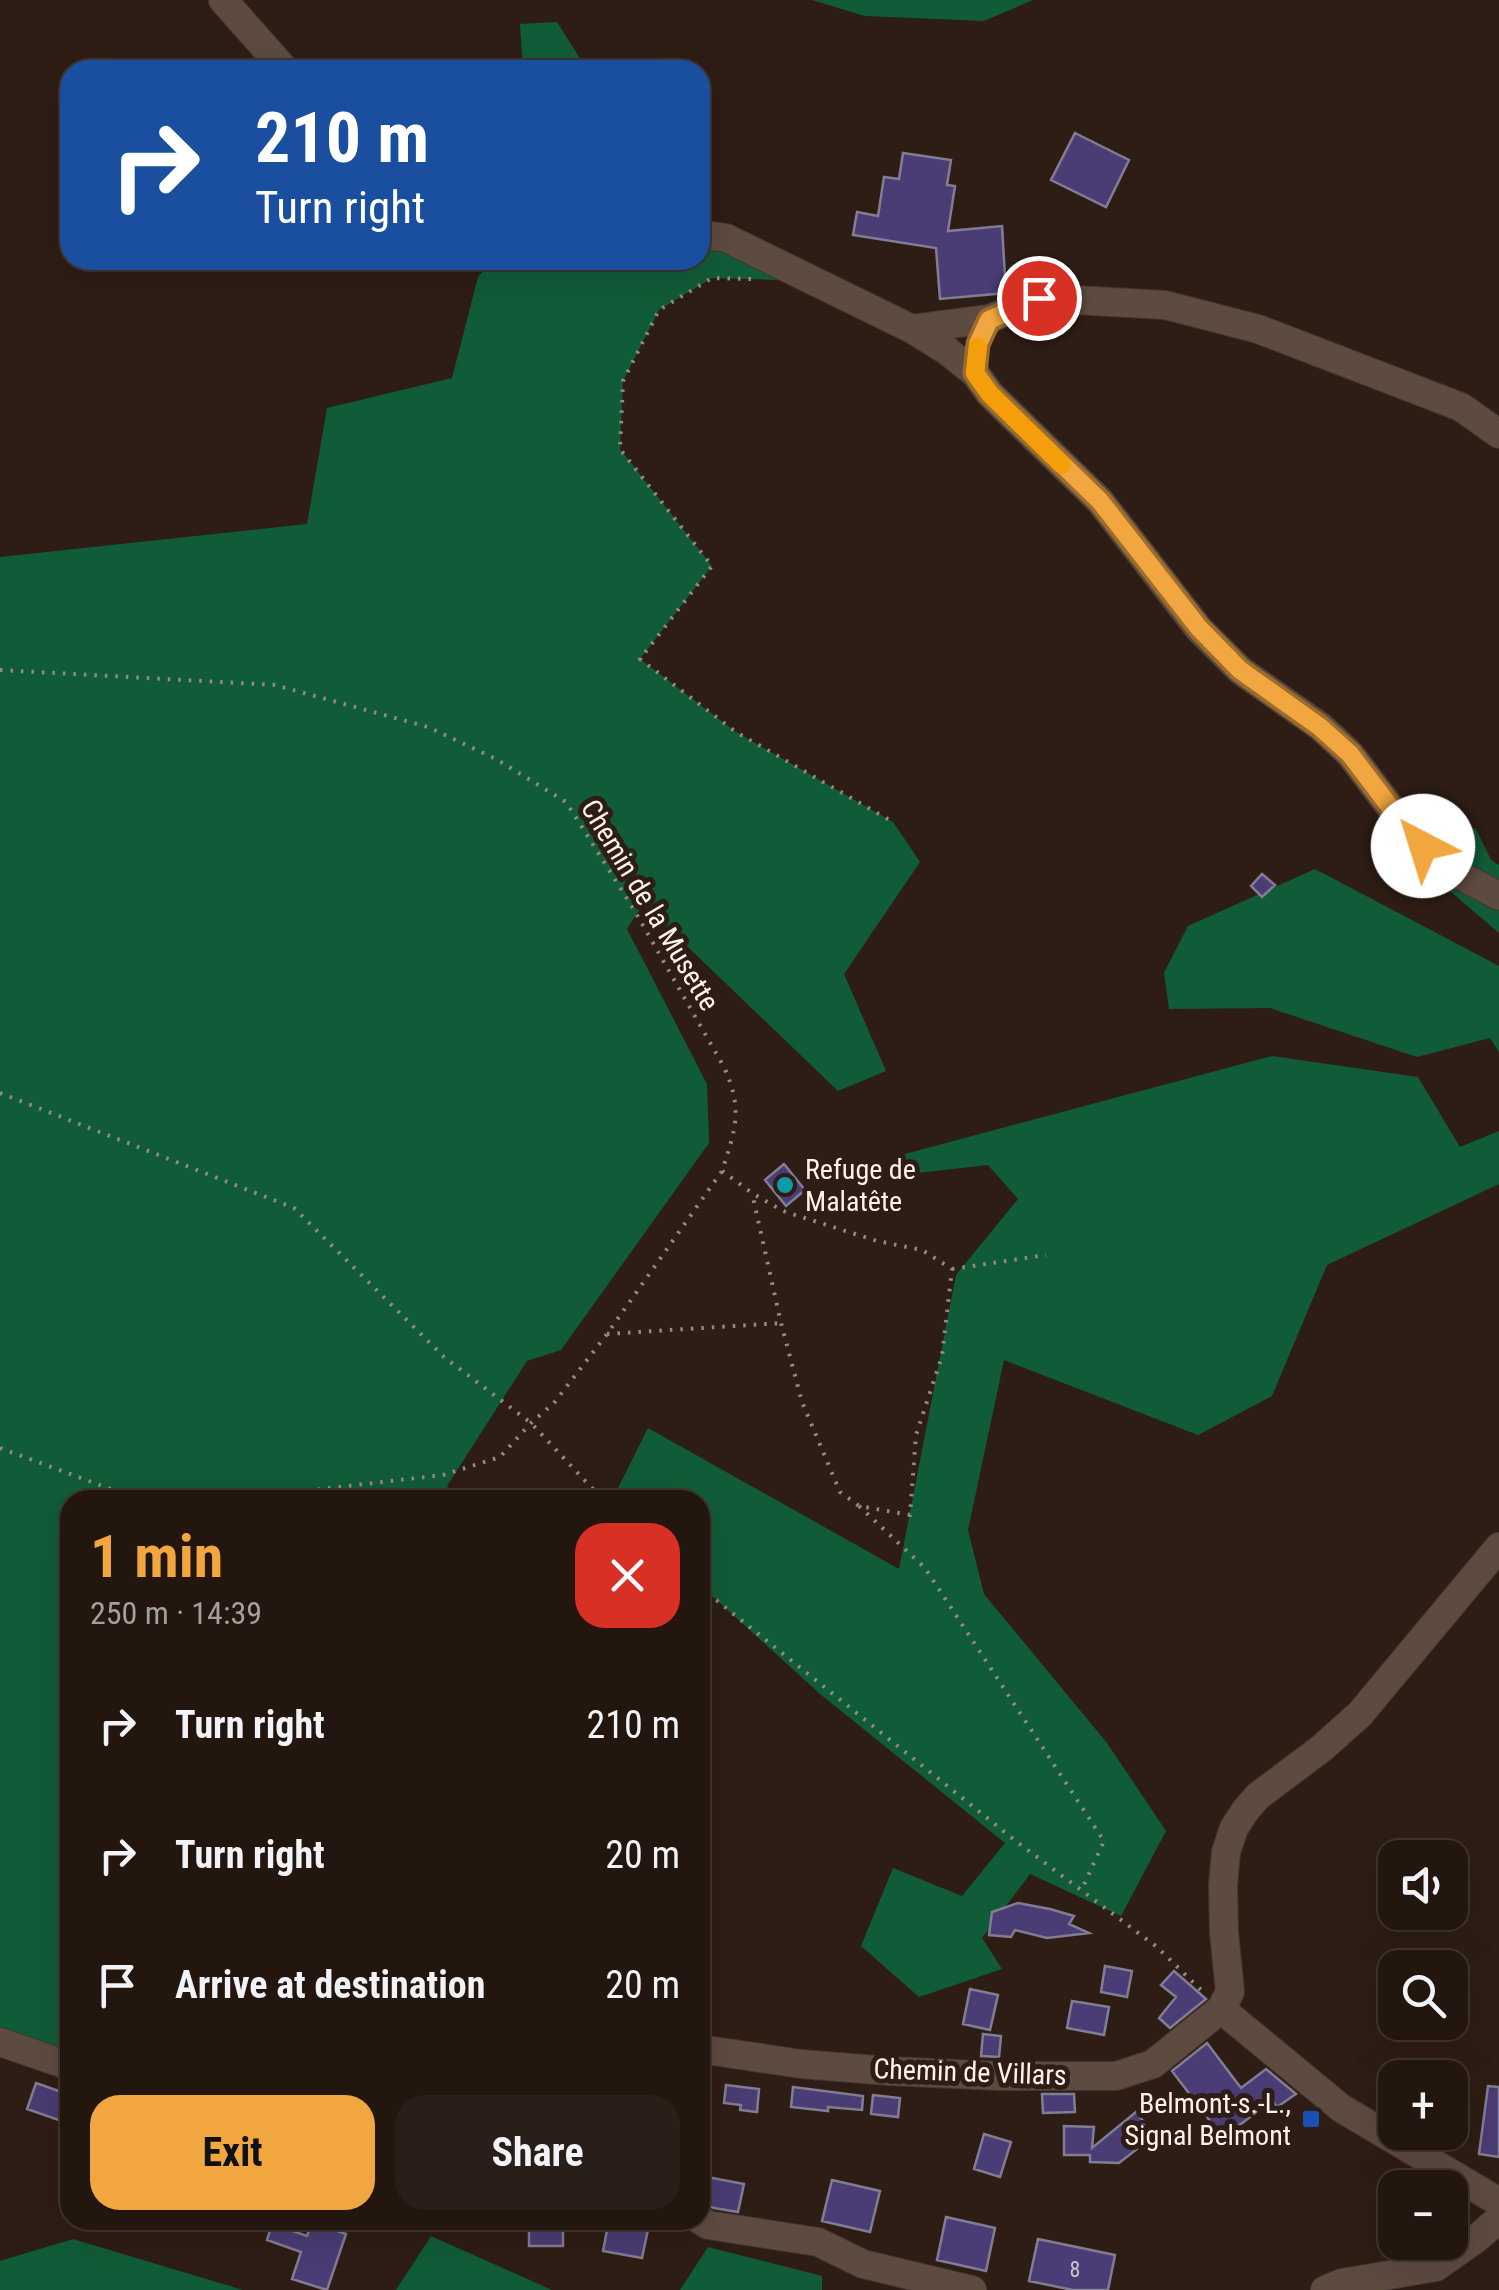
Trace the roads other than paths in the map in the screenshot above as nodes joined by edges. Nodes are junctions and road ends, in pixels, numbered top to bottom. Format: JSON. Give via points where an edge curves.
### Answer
{"nodes":[{"id":1,"x":222,"y":0,"type":"edge"},
{"id":2,"x":276,"y":60,"type":"edge"},
{"id":3,"x":710,"y":236,"type":"edge"},
{"id":4,"x":989,"y":320,"type":"junction"},
{"id":5,"x":912,"y":329,"type":"junction"},
{"id":6,"x":975,"y":373,"type":"junction"},
{"id":7,"x":1499,"y":434,"type":"edge"},
{"id":8,"x":1499,"y":896,"type":"edge"},
{"id":9,"x":1499,"y":1546,"type":"edge"},
{"id":10,"x":1220,"y":2010,"type":"junction"},
{"id":11,"x":0,"y":2042,"type":"edge"},
{"id":12,"x":710,"y":2050,"type":"edge"},
{"id":13,"x":60,"y":2063,"type":"edge"},
{"id":14,"x":1499,"y":2202,"type":"edge"},
{"id":15,"x":1499,"y":2218,"type":"edge"},
{"id":16,"x":710,"y":2225,"type":"edge"},
{"id":17,"x":972,"y":2290,"type":"edge"},
{"id":18,"x":1325,"y":2290,"type":"edge"}],
"edges":[{"from":1,"to":2,"type":"street"},
{"from":3,"to":5,"type":"street"},
{"from":4,"to":5,"type":"street"},
{"from":4,"to":6,"type":"street"},
{"from":4,"to":7,"type":"street","via":[[1039,298],[1165,305],[1275,336],[1461,408]]},
{"from":5,"to":6,"type":"street"},
{"from":6,"to":8,"type":"street","via":[[1100,501],[1240,670],[1350,754],[1440,864]]},
{"from":9,"to":10,"type":"street","via":[[1360,1714],[1258,1796],[1234,1828],[1223,1885],[1230,1992]]},
{"from":10,"to":12,"type":"street","name":"Chemin de Villars","via":[[1153,2064],[1116,2076],[888,2071]]},
{"from":10,"to":14,"type":"street","via":[[1341,2108]]},
{"from":11,"to":13,"type":"street"},
{"from":15,"to":18,"type":"street","via":[[1436,2267]]},
{"from":16,"to":17,"type":"street","via":[[818,2242],[862,2264]]}]}
